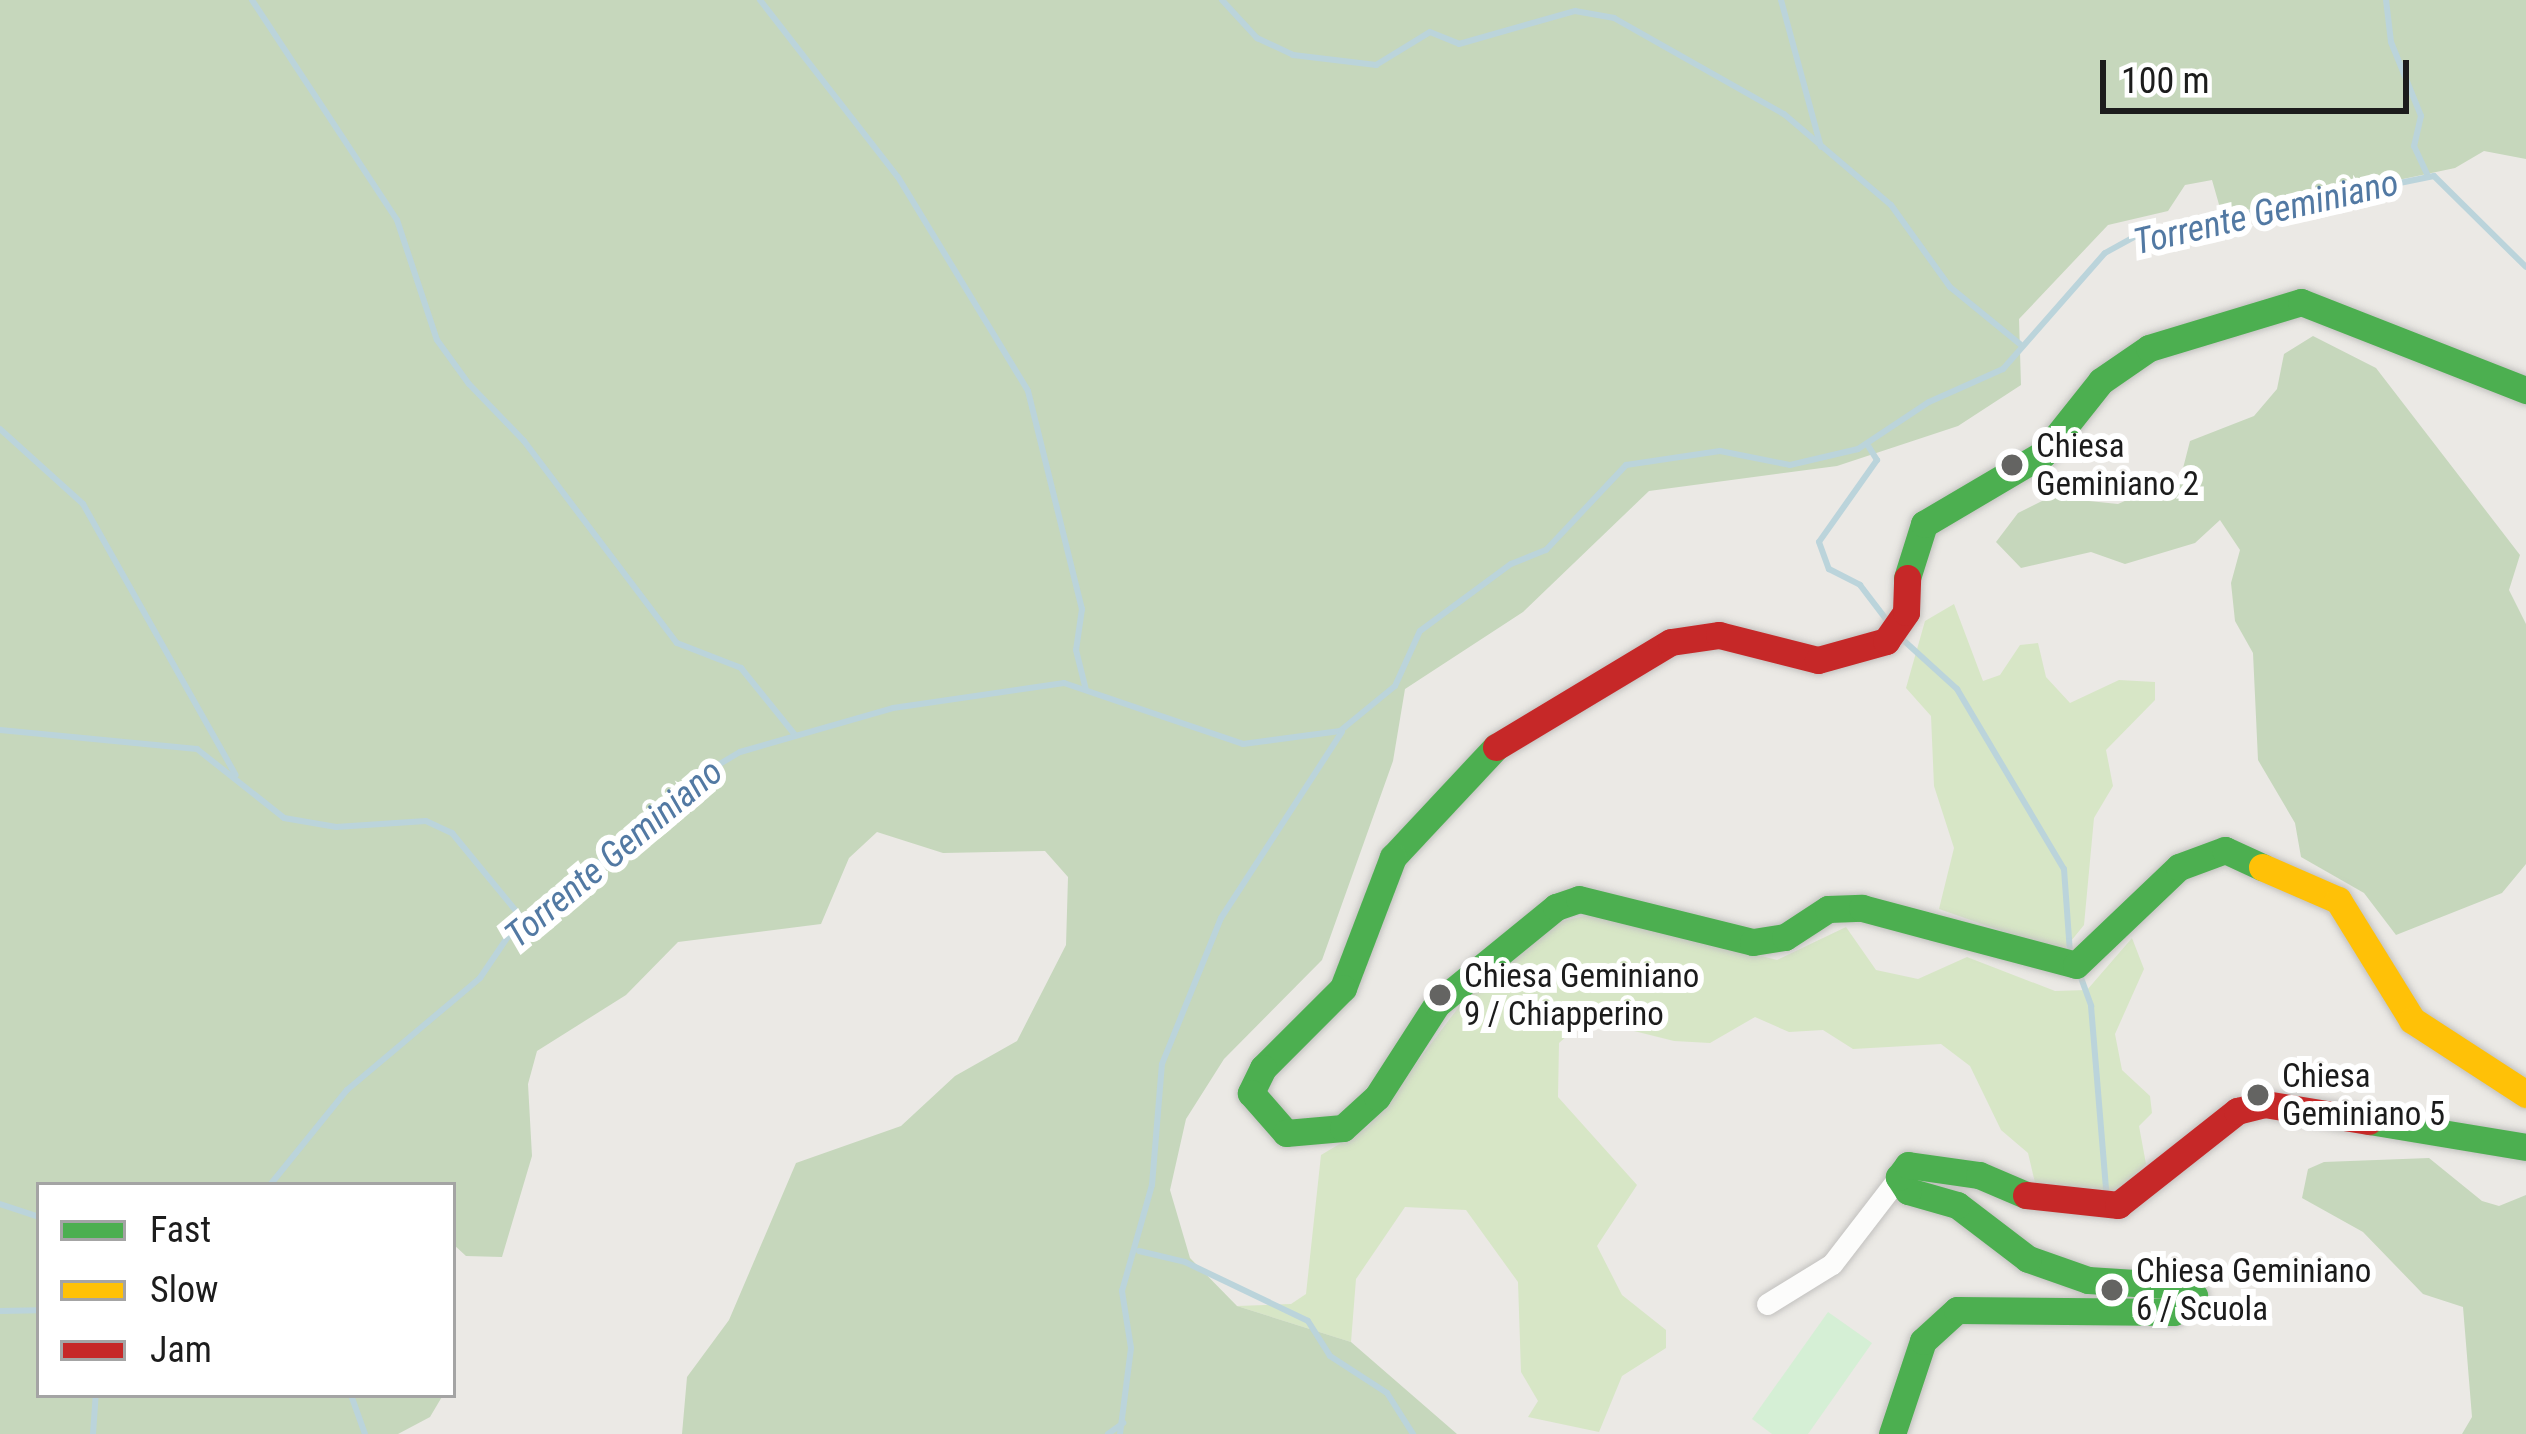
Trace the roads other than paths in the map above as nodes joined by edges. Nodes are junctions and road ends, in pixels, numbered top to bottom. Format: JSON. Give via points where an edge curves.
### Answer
{"nodes":[{"id":1,"x":2526,"y":390,"type":"edge"},
{"id":2,"x":2526,"y":1094,"type":"edge"},
{"id":3,"x":2526,"y":1147,"type":"edge"},
{"id":4,"x":1899,"y":1177,"type":"junction"},
{"id":5,"x":1767,"y":1304,"type":"dead end"},
{"id":6,"x":1892,"y":1434,"type":"edge"}],
"edges":[{"from":1,"to":2,"type":"street","via":[[2301,302],[2149,348],[2101,381],[2043,454],[1924,524],[1908,556],[1906,612],[1886,641],[1818,660],[1718,635],[1671,642],[1491,750],[1393,857],[1343,988],[1263,1068],[1251,1093],[1286,1132],[1343,1127],[1378,1097],[1437,1004],[1556,907],[1579,899],[1753,942],[1784,938],[1828,909],[1862,908],[2076,965],[2179,867],[2225,850],[2338,900],[2412,1020]]},
{"from":3,"to":4,"type":"street","via":[[2265,1104],[2237,1111],[2117,1205],[2047,1204],[1925,1161]]},
{"from":4,"to":5,"type":"street","via":[[1832,1264]]},
{"from":4,"to":6,"type":"street","via":[[1908,1191],[1957,1204],[2028,1258],[2088,1280],[2181,1286],[2194,1296],[2180,1312],[1957,1310],[1923,1341]]}]}
